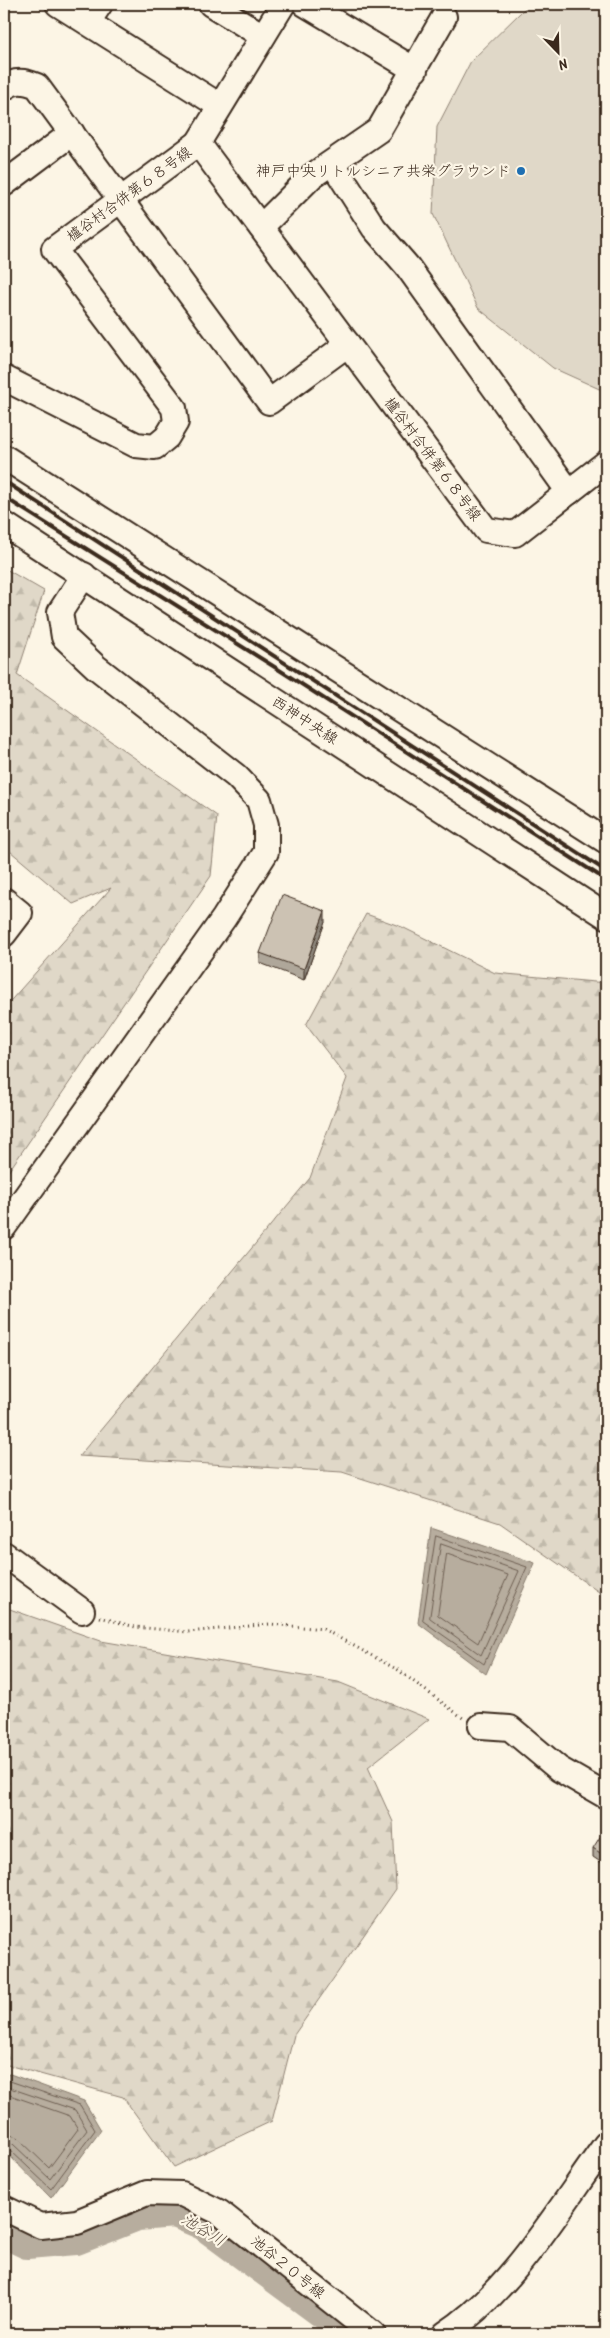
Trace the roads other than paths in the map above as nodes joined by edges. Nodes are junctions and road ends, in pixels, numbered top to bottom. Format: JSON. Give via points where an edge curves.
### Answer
{"nodes":[{"id":1,"x":58,"y":4,"type":"edge"},
{"id":2,"x":211,"y":4,"type":"edge"},
{"id":3,"x":283,"y":4,"type":"edge"},
{"id":4,"x":305,"y":4,"type":"edge"},
{"id":5,"x":94,"y":13,"type":"edge"},
{"id":6,"x":444,"y":18,"type":"dead end"},
{"id":7,"x":263,"y":36,"type":"junction"},
{"id":8,"x":415,"y":70,"type":"junction"},
{"id":9,"x":4,"y":88,"type":"edge"},
{"id":10,"x":220,"y":106,"type":"junction"},
{"id":11,"x":72,"y":133,"type":"junction"},
{"id":12,"x":198,"y":143,"type":"junction"},
{"id":13,"x":333,"y":164,"type":"junction"},
{"id":14,"x":4,"y":184,"type":"edge"},
{"id":15,"x":121,"y":200,"type":"junction"},
{"id":16,"x":261,"y":227,"type":"junction"},
{"id":17,"x":348,"y":344,"type":"junction"},
{"id":18,"x":4,"y":378,"type":"edge"},
{"id":19,"x":4,"y":457,"type":"edge"},
{"id":20,"x":606,"y":463,"type":"edge"},
{"id":21,"x":569,"y":492,"type":"junction"},
{"id":22,"x":4,"y":524,"type":"edge"},
{"id":23,"x":84,"y":575,"type":"junction"},
{"id":24,"x":606,"y":841,"type":"edge"},
{"id":25,"x":4,"y":900,"type":"edge"},
{"id":26,"x":606,"y":916,"type":"edge"},
{"id":27,"x":4,"y":934,"type":"edge"},
{"id":28,"x":4,"y":1227,"type":"edge"},
{"id":29,"x":4,"y":1554,"type":"edge"},
{"id":30,"x":82,"y":1611,"type":"road end"},
{"id":31,"x":481,"y":1726,"type":"road end"},
{"id":32,"x":606,"y":1796,"type":"edge"},
{"id":33,"x":606,"y":2144,"type":"edge"},
{"id":34,"x":4,"y":2208,"type":"edge"},
{"id":35,"x":373,"y":2334,"type":"edge"},
{"id":36,"x":445,"y":2334,"type":"edge"}],
"edges":[{"from":1,"to":5,"type":"street"},
{"from":2,"to":7,"type":"street"},
{"from":3,"to":7,"type":"street"},
{"from":4,"to":8,"type":"street"},
{"from":5,"to":10,"type":"street"},
{"from":6,"to":8,"type":"street"},
{"from":7,"to":10,"type":"street"},
{"from":8,"to":13,"type":"street","via":[[379,130]]},
{"from":9,"to":11,"type":"street","via":[[11,83],[25,81],[37,86]]},
{"from":10,"to":12,"type":"street"},
{"from":11,"to":14,"type":"street"},
{"from":11,"to":15,"type":"street"},
{"from":12,"to":15,"type":"street","name":"櫨谷村合併第６８号線"},
{"from":12,"to":16,"type":"street","name":"櫨谷村合併第６８号線"},
{"from":13,"to":16,"type":"street","via":[[312,176]]},
{"from":13,"to":21,"type":"street","via":[[374,228],[407,266]]},
{"from":15,"to":17,"type":"street","via":[[269,402]]},
{"from":15,"to":18,"type":"street","name":"櫨谷村合併第６８号線","via":[[54,249],[174,408],[176,422],[167,437],[154,447],[136,445]]},
{"from":16,"to":17,"type":"street","name":"櫨谷村合併第６８号線"},
{"from":17,"to":21,"type":"street","name":"櫨谷村合併第６８号線","via":[[486,530],[515,534]]},
{"from":19,"to":24,"type":"street"},
{"from":20,"to":21,"type":"street"},
{"from":22,"to":23,"type":"street","name":"西神中央線"},
{"from":23,"to":26,"type":"street","name":"西神中央線"},
{"from":23,"to":28,"type":"street","via":[[60,612],[64,637],[96,667],[236,776],[259,800],[266,825],[266,852],[224,918]]},
{"from":25,"to":27,"type":"street","via":[[20,913]]},
{"from":29,"to":30,"type":"street"},
{"from":31,"to":32,"type":"street","via":[[510,1728],[558,1769]]},
{"from":33,"to":36,"type":"street","via":[[513,2272],[462,2323]]},
{"from":34,"to":35,"type":"street","name":"池谷２０号線","via":[[41,2226],[77,2222],[146,2193],[182,2194],[219,2212]]}]}
